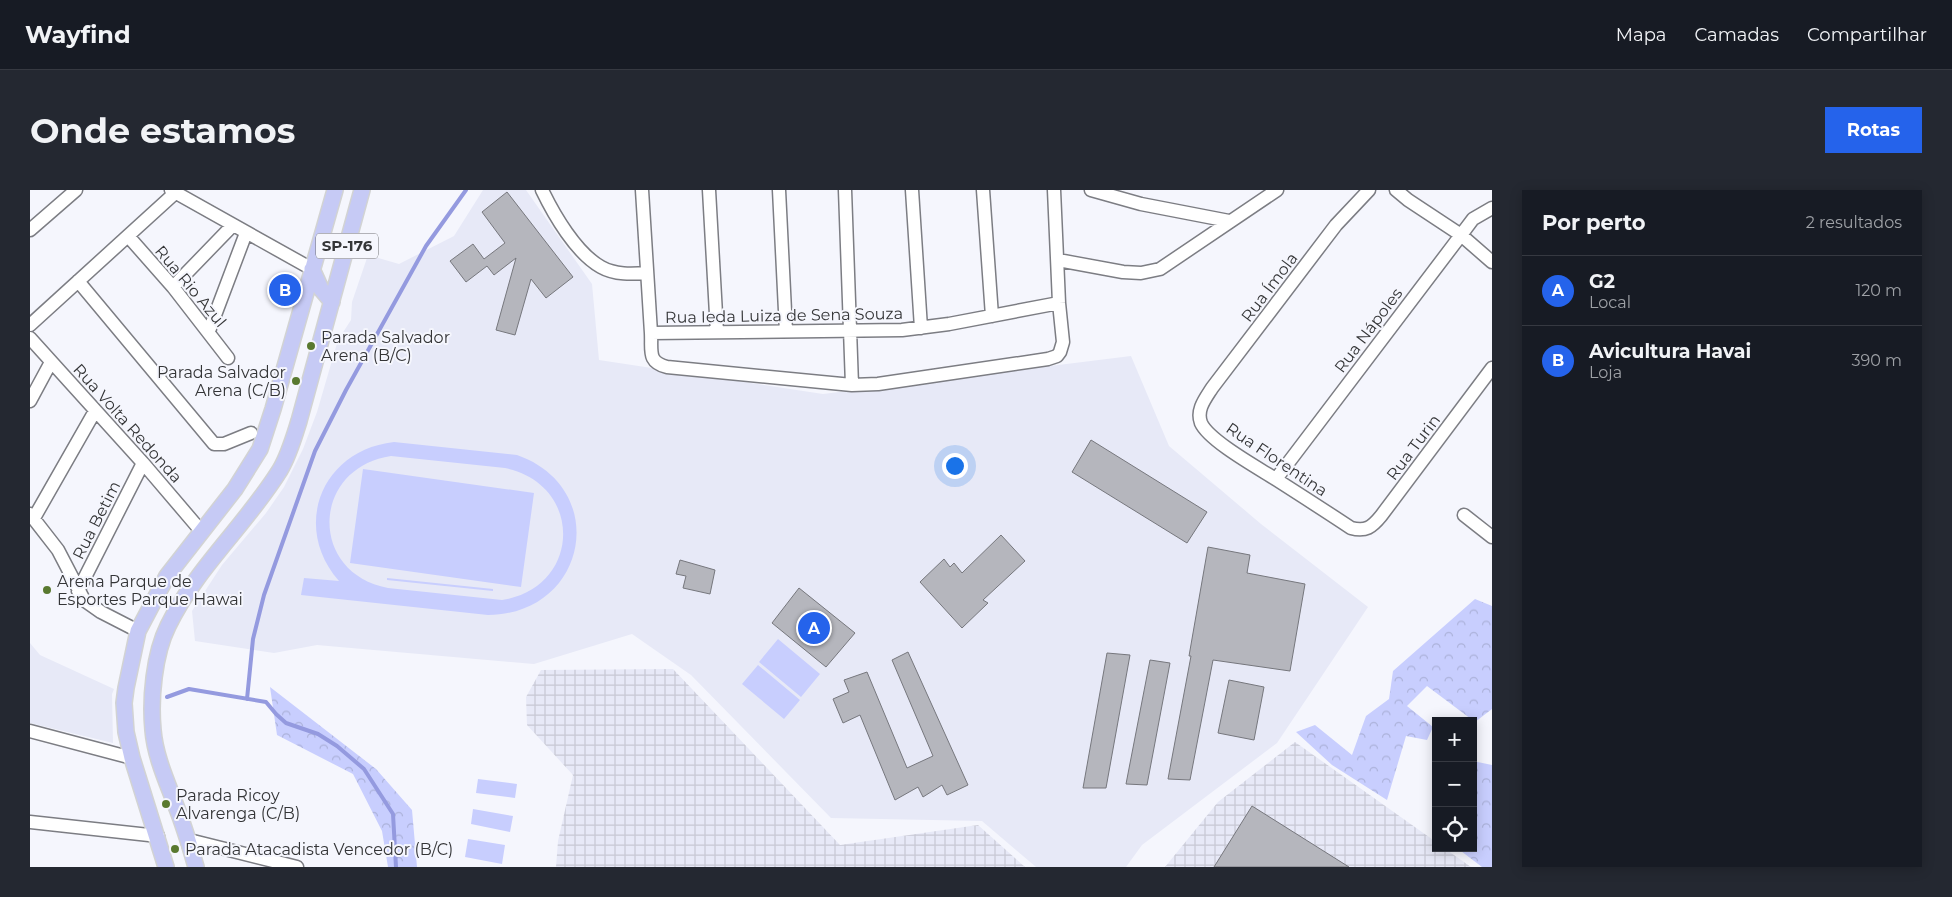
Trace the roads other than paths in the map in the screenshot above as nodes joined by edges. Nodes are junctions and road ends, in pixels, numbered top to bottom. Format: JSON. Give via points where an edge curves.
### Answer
{"nodes":[{"id":1,"x":76,"y":190,"type":"edge"},
{"id":2,"x":335,"y":190,"type":"edge"},
{"id":3,"x":362,"y":190,"type":"edge"},
{"id":4,"x":542,"y":190,"type":"edge"},
{"id":5,"x":642,"y":190,"type":"edge"},
{"id":6,"x":709,"y":190,"type":"edge"},
{"id":7,"x":779,"y":190,"type":"edge"},
{"id":8,"x":845,"y":190,"type":"edge"},
{"id":9,"x":912,"y":190,"type":"edge"},
{"id":10,"x":982,"y":190,"type":"edge"},
{"id":11,"x":1054,"y":190,"type":"edge"},
{"id":12,"x":1091,"y":190,"type":"edge"},
{"id":13,"x":1277,"y":190,"type":"edge"},
{"id":14,"x":1370,"y":190,"type":"edge"},
{"id":15,"x":1396,"y":190,"type":"edge"},
{"id":16,"x":173,"y":192,"type":"edge"},
{"id":17,"x":1492,"y":208,"type":"edge"},
{"id":18,"x":1229,"y":221,"type":"junction"},
{"id":19,"x":233,"y":225,"type":"junction"},
{"id":20,"x":30,"y":230,"type":"edge"},
{"id":21,"x":246,"y":233,"type":"junction"},
{"id":22,"x":1460,"y":235,"type":"junction"},
{"id":23,"x":128,"y":236,"type":"junction"},
{"id":24,"x":1058,"y":260,"type":"junction"},
{"id":25,"x":1492,"y":262,"type":"edge"},
{"id":26,"x":312,"y":269,"type":"junction"},
{"id":27,"x":647,"y":273,"type":"junction"},
{"id":28,"x":78,"y":281,"type":"junction"},
{"id":29,"x":173,"y":287,"type":"junction"},
{"id":30,"x":332,"y":302,"type":"junction"},
{"id":31,"x":1059,"y":303,"type":"junction"},
{"id":32,"x":992,"y":316,"type":"junction"},
{"id":33,"x":30,"y":325,"type":"edge"},
{"id":34,"x":921,"y":328,"type":"junction"},
{"id":35,"x":208,"y":331,"type":"junction"},
{"id":36,"x":786,"y":331,"type":"junction"},
{"id":37,"x":850,"y":331,"type":"junction"},
{"id":38,"x":717,"y":332,"type":"junction"},
{"id":39,"x":651,"y":333,"type":"junction"},
{"id":40,"x":30,"y":338,"type":"edge"},
{"id":41,"x":228,"y":358,"type":"dead end"},
{"id":42,"x":51,"y":362,"type":"junction"},
{"id":43,"x":1492,"y":368,"type":"edge"},
{"id":44,"x":852,"y":385,"type":"junction"},
{"id":45,"x":30,"y":401,"type":"edge"},
{"id":46,"x":1200,"y":408,"type":"joint"},
{"id":47,"x":95,"y":411,"type":"junction"},
{"id":48,"x":251,"y":433,"type":"dead end"},
{"id":49,"x":143,"y":463,"type":"junction"},
{"id":50,"x":1276,"y":479,"type":"junction"},
{"id":51,"x":32,"y":516,"type":"edge"},
{"id":52,"x":1464,"y":516,"type":"dead end"},
{"id":53,"x":1351,"y":528,"type":"joint"},
{"id":54,"x":201,"y":531,"type":"junction"},
{"id":55,"x":1492,"y":537,"type":"edge"},
{"id":56,"x":78,"y":591,"type":"junction"},
{"id":57,"x":138,"y":630,"type":"junction"},
{"id":58,"x":30,"y":731,"type":"edge"},
{"id":59,"x":132,"y":758,"type":"junction"},
{"id":60,"x":30,"y":822,"type":"edge"},
{"id":61,"x":158,"y":836,"type":"junction"},
{"id":62,"x":188,"y":840,"type":"junction"},
{"id":63,"x":166,"y":867,"type":"edge"},
{"id":64,"x":196,"y":867,"type":"edge"},
{"id":65,"x":297,"y":867,"type":"edge"}],
"edges":[{"from":1,"to":20,"type":"street"},
{"from":2,"to":26,"type":"main road","number":"SP-176"},
{"from":3,"to":30,"type":"main road","number":"SP-176"},
{"from":4,"to":27,"type":"street","via":[[552,211],[575,242],[601,267],[627,274]]},
{"from":5,"to":27,"type":"street","name":"Rua Ieda Luiza de Sena Souza"},
{"from":6,"to":38,"type":"street"},
{"from":7,"to":36,"type":"street"},
{"from":8,"to":37,"type":"street"},
{"from":9,"to":34,"type":"street"},
{"from":10,"to":32,"type":"street"},
{"from":11,"to":24,"type":"street"},
{"from":12,"to":18,"type":"street","via":[[1141,204]]},
{"from":13,"to":18,"type":"street"},
{"from":14,"to":46,"type":"street","name":"Rua Ímola","via":[[1336,225]]},
{"from":15,"to":22,"type":"street"},
{"from":16,"to":19,"type":"street"},
{"from":16,"to":23,"type":"street"},
{"from":17,"to":22,"type":"street","name":"Rua Nápoles","via":[[1473,219]]},
{"from":18,"to":24,"type":"street","via":[[1160,269],[1123,272]]},
{"from":19,"to":21,"type":"street"},
{"from":19,"to":29,"type":"street"},
{"from":21,"to":26,"type":"street"},
{"from":21,"to":35,"type":"street"},
{"from":22,"to":25,"type":"street"},
{"from":22,"to":50,"type":"street","name":"Rua Nápoles"},
{"from":23,"to":28,"type":"street"},
{"from":23,"to":29,"type":"street","name":"Rua Rio Azul"},
{"from":24,"to":31,"type":"street"},
{"from":26,"to":30,"type":"main road"},
{"from":26,"to":54,"type":"main road","number":"SP-176","via":[[260,449],[235,489]]},
{"from":27,"to":39,"type":"street","name":"Rua Ieda Luiza de Sena Souza"},
{"from":28,"to":33,"type":"street"},
{"from":28,"to":48,"type":"street","via":[[214,444],[224,444]]},
{"from":29,"to":35,"type":"street","name":"Rua Rio Azul"},
{"from":30,"to":62,"type":"main road","number":"SP-176","via":[[300,421],[281,468],[254,508],[201,574],[175,613],[162,641],[155,671],[153,730],[166,781]]},
{"from":31,"to":32,"type":"street","name":"Rua Ieda Luiza de Sena Souza"},
{"from":31,"to":44,"type":"street","via":[[1063,342],[1057,356],[1048,360]]},
{"from":32,"to":34,"type":"street","name":"Rua Ieda Luiza de Sena Souza"},
{"from":34,"to":37,"type":"street","name":"Rua Ieda Luiza de Sena Souza"},
{"from":35,"to":41,"type":"street","name":"Rua Rio Azul"},
{"from":36,"to":37,"type":"street","name":"Rua Ieda Luiza de Sena Souza"},
{"from":36,"to":38,"type":"street","name":"Rua Ieda Luiza de Sena Souza"},
{"from":37,"to":44,"type":"street"},
{"from":38,"to":39,"type":"street","name":"Rua Ieda Luiza de Sena Souza"},
{"from":39,"to":44,"type":"street","via":[[652,359],[656,364],[667,367]]},
{"from":40,"to":42,"type":"street","name":"Rua Volta Redonda"},
{"from":42,"to":45,"type":"street"},
{"from":42,"to":47,"type":"street","name":"Rua Volta Redonda"},
{"from":43,"to":53,"type":"street","name":"Rua Turin","via":[[1381,516],[1371,527]]},
{"from":46,"to":50,"type":"street","name":"Rua Florentina","via":[[1202,425],[1209,433]]},
{"from":47,"to":49,"type":"street","name":"Rua Volta Redonda"},
{"from":47,"to":51,"type":"street"},
{"from":49,"to":54,"type":"street","name":"Rua Volta Redonda"},
{"from":49,"to":56,"type":"street","name":"Rua Betim"},
{"from":50,"to":53,"type":"street","name":"Rua Florentina"},
{"from":51,"to":56,"type":"street","via":[[58,550]]},
{"from":52,"to":55,"type":"street"},
{"from":54,"to":57,"type":"main road","number":"SP-176","via":[[167,576]]},
{"from":56,"to":57,"type":"street","via":[[92,606]]},
{"from":57,"to":59,"type":"main road","number":"SP-176","via":[[124,703]]},
{"from":58,"to":59,"type":"street"},
{"from":59,"to":61,"type":"main road","number":"SP-176"},
{"from":60,"to":61,"type":"street"},
{"from":61,"to":63,"type":"main road","number":"SP-176"},
{"from":62,"to":64,"type":"main road","number":"SP-176"},
{"from":62,"to":65,"type":"street"}]}
